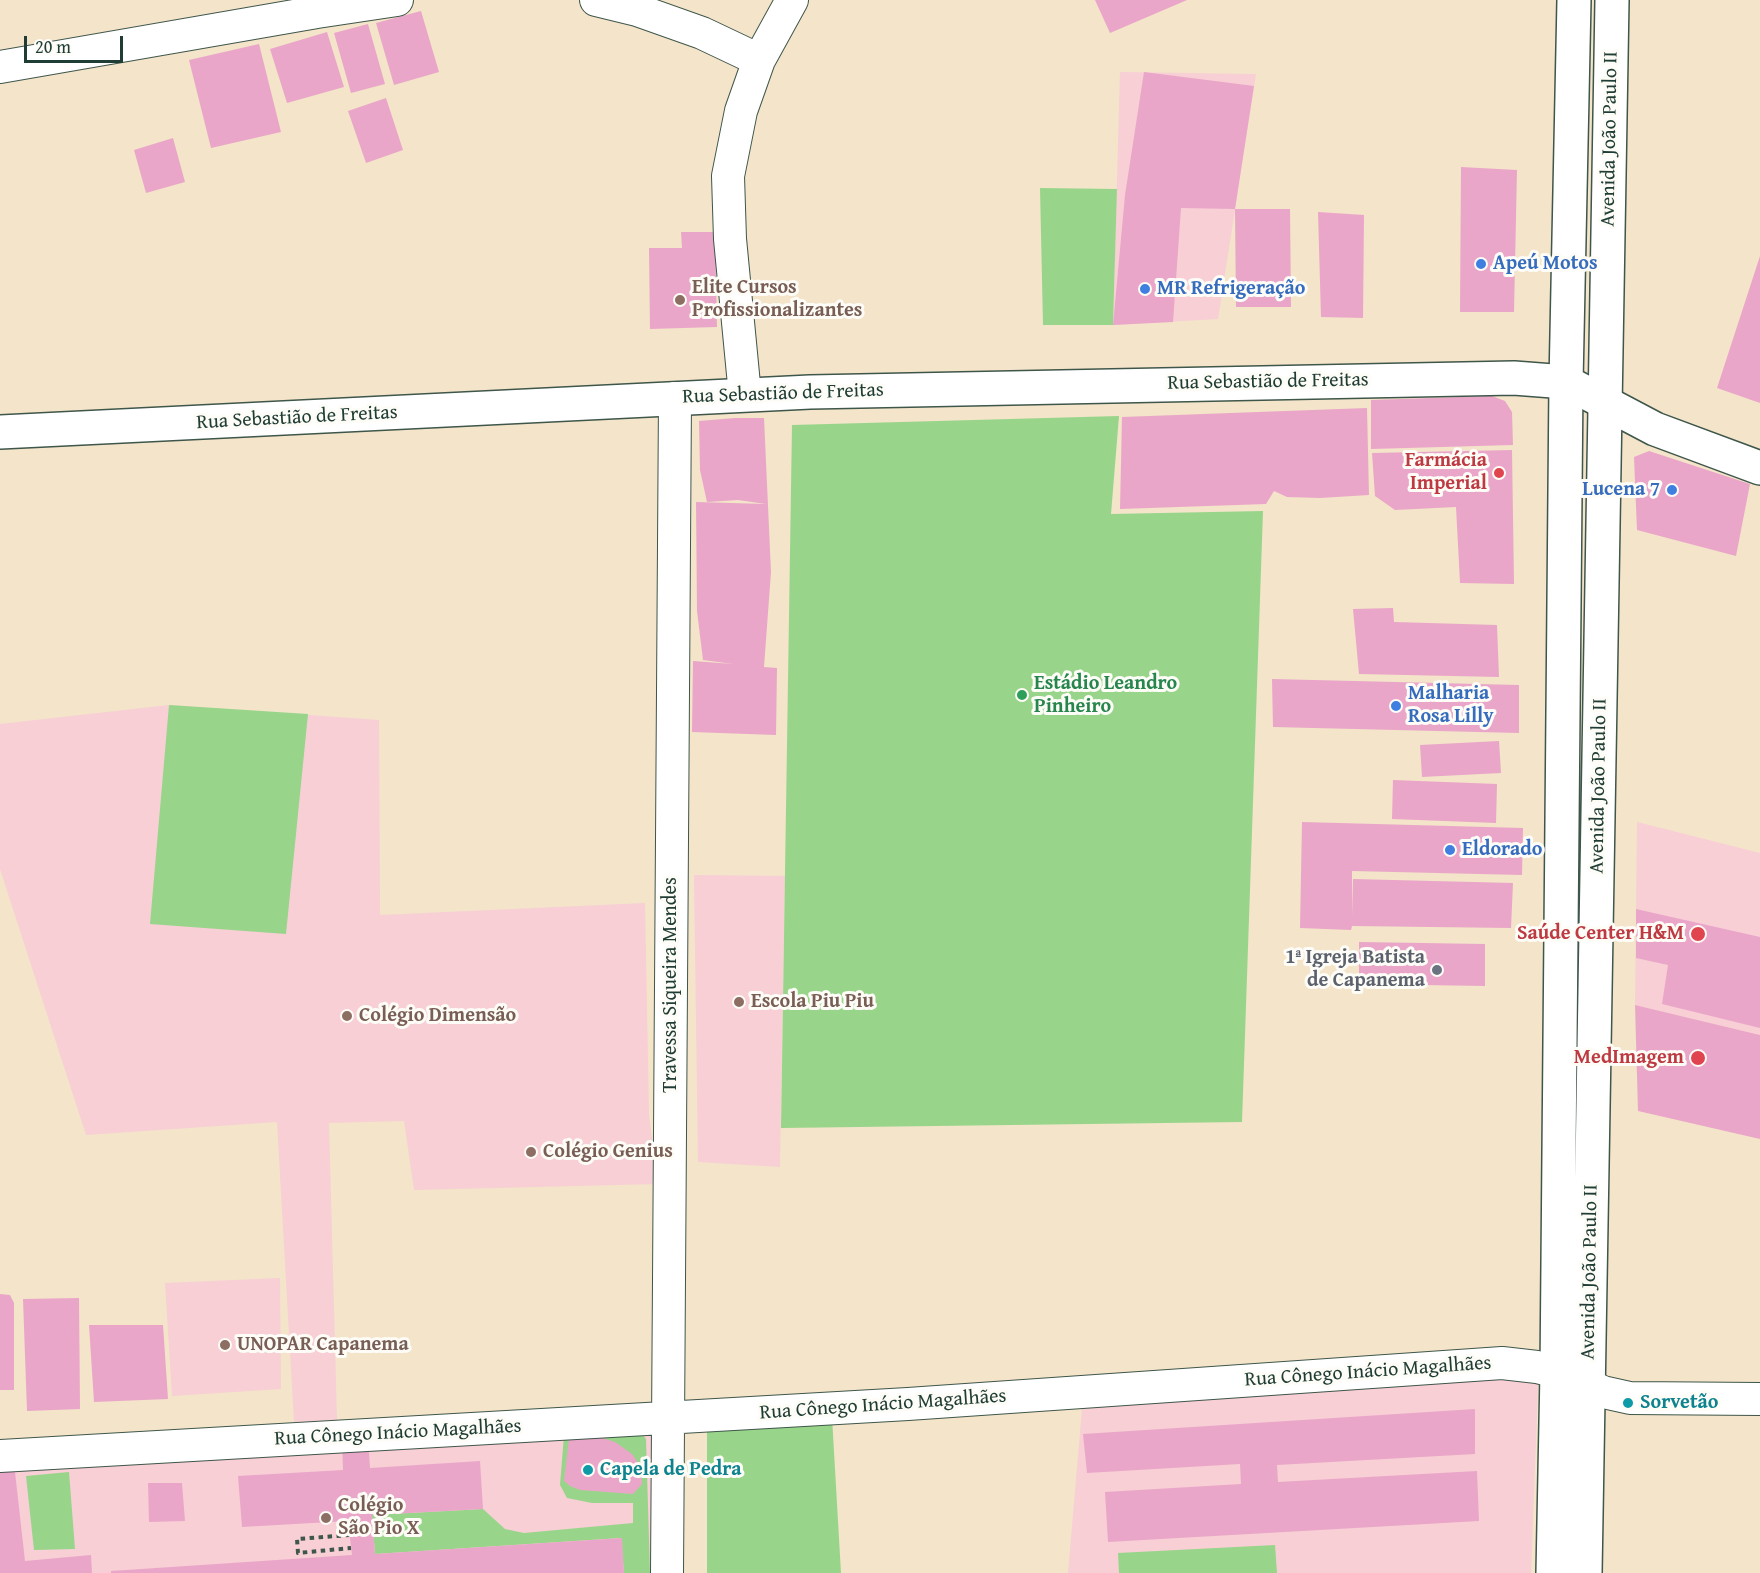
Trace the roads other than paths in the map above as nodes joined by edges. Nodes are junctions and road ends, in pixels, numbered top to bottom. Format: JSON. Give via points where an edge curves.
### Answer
{"nodes":[{"id":1,"x":397,"y":0,"type":"edge"},
{"id":2,"x":596,"y":0,"type":"edge"},
{"id":3,"x":792,"y":0,"type":"edge"},
{"id":4,"x":1574,"y":0,"type":"edge"},
{"id":5,"x":1612,"y":0,"type":"edge"},
{"id":6,"x":759,"y":60,"type":"junction"},
{"id":7,"x":0,"y":67,"type":"edge"},
{"id":8,"x":1566,"y":382,"type":"junction"},
{"id":9,"x":745,"y":395,"type":"junction"},
{"id":10,"x":675,"y":398,"type":"junction"},
{"id":11,"x":1605,"y":402,"type":"junction"},
{"id":12,"x":0,"y":432,"type":"edge"},
{"id":13,"x":1760,"y":468,"type":"edge"},
{"id":14,"x":1557,"y":1372,"type":"junction"},
{"id":15,"x":1588,"y":1386,"type":"junction"},
{"id":16,"x":1760,"y":1399,"type":"edge"},
{"id":17,"x":668,"y":1418,"type":"junction"},
{"id":18,"x":0,"y":1456,"type":"edge"},
{"id":19,"x":668,"y":1573,"type":"edge"},
{"id":20,"x":1553,"y":1573,"type":"edge"},
{"id":21,"x":1585,"y":1573,"type":"edge"}],
"edges":[{"from":1,"to":7,"type":"street"},
{"from":2,"to":6,"type":"street","via":[[636,9],[691,29]]},
{"from":3,"to":6,"type":"street"},
{"from":4,"to":8,"type":"main road","name":"Avenida João Paulo II"},
{"from":5,"to":11,"type":"main road","name":"Avenida João Paulo II"},
{"from":6,"to":9,"type":"street","via":[[741,111],[728,176]]},
{"from":8,"to":9,"type":"main road","name":"Rua Sebastião de Freitas","via":[[1471,377]]},
{"from":8,"to":11,"type":"main road"},
{"from":8,"to":14,"type":"main road","name":"Avenida João Paulo II"},
{"from":9,"to":10,"type":"main road","name":"Rua Sebastião de Freitas"},
{"from":10,"to":12,"type":"main road","name":"Rua Sebastião de Freitas"},
{"from":10,"to":17,"type":"street","name":"Travessa Siqueira Mendes"},
{"from":11,"to":13,"type":"main road","via":[[1655,429]]},
{"from":11,"to":15,"type":"main road","name":"Avenida João Paulo II"},
{"from":14,"to":15,"type":"street","name":"Rua Cônego Inácio Magalhães"},
{"from":14,"to":17,"type":"street","name":"Rua Cônego Inácio Magalhães","via":[[1502,1364]]},
{"from":14,"to":20,"type":"main road","name":"Avenida João Paulo II"},
{"from":15,"to":16,"type":"street","name":"Rua Cônego Inácio Magalhães","via":[[1630,1398]]},
{"from":15,"to":21,"type":"main road","name":"Avenida João Paulo II"},
{"from":17,"to":18,"type":"street","name":"Rua Cônego Inácio Magalhães"},
{"from":17,"to":19,"type":"street","name":"Travessa Siqueira Mendes"}]}
